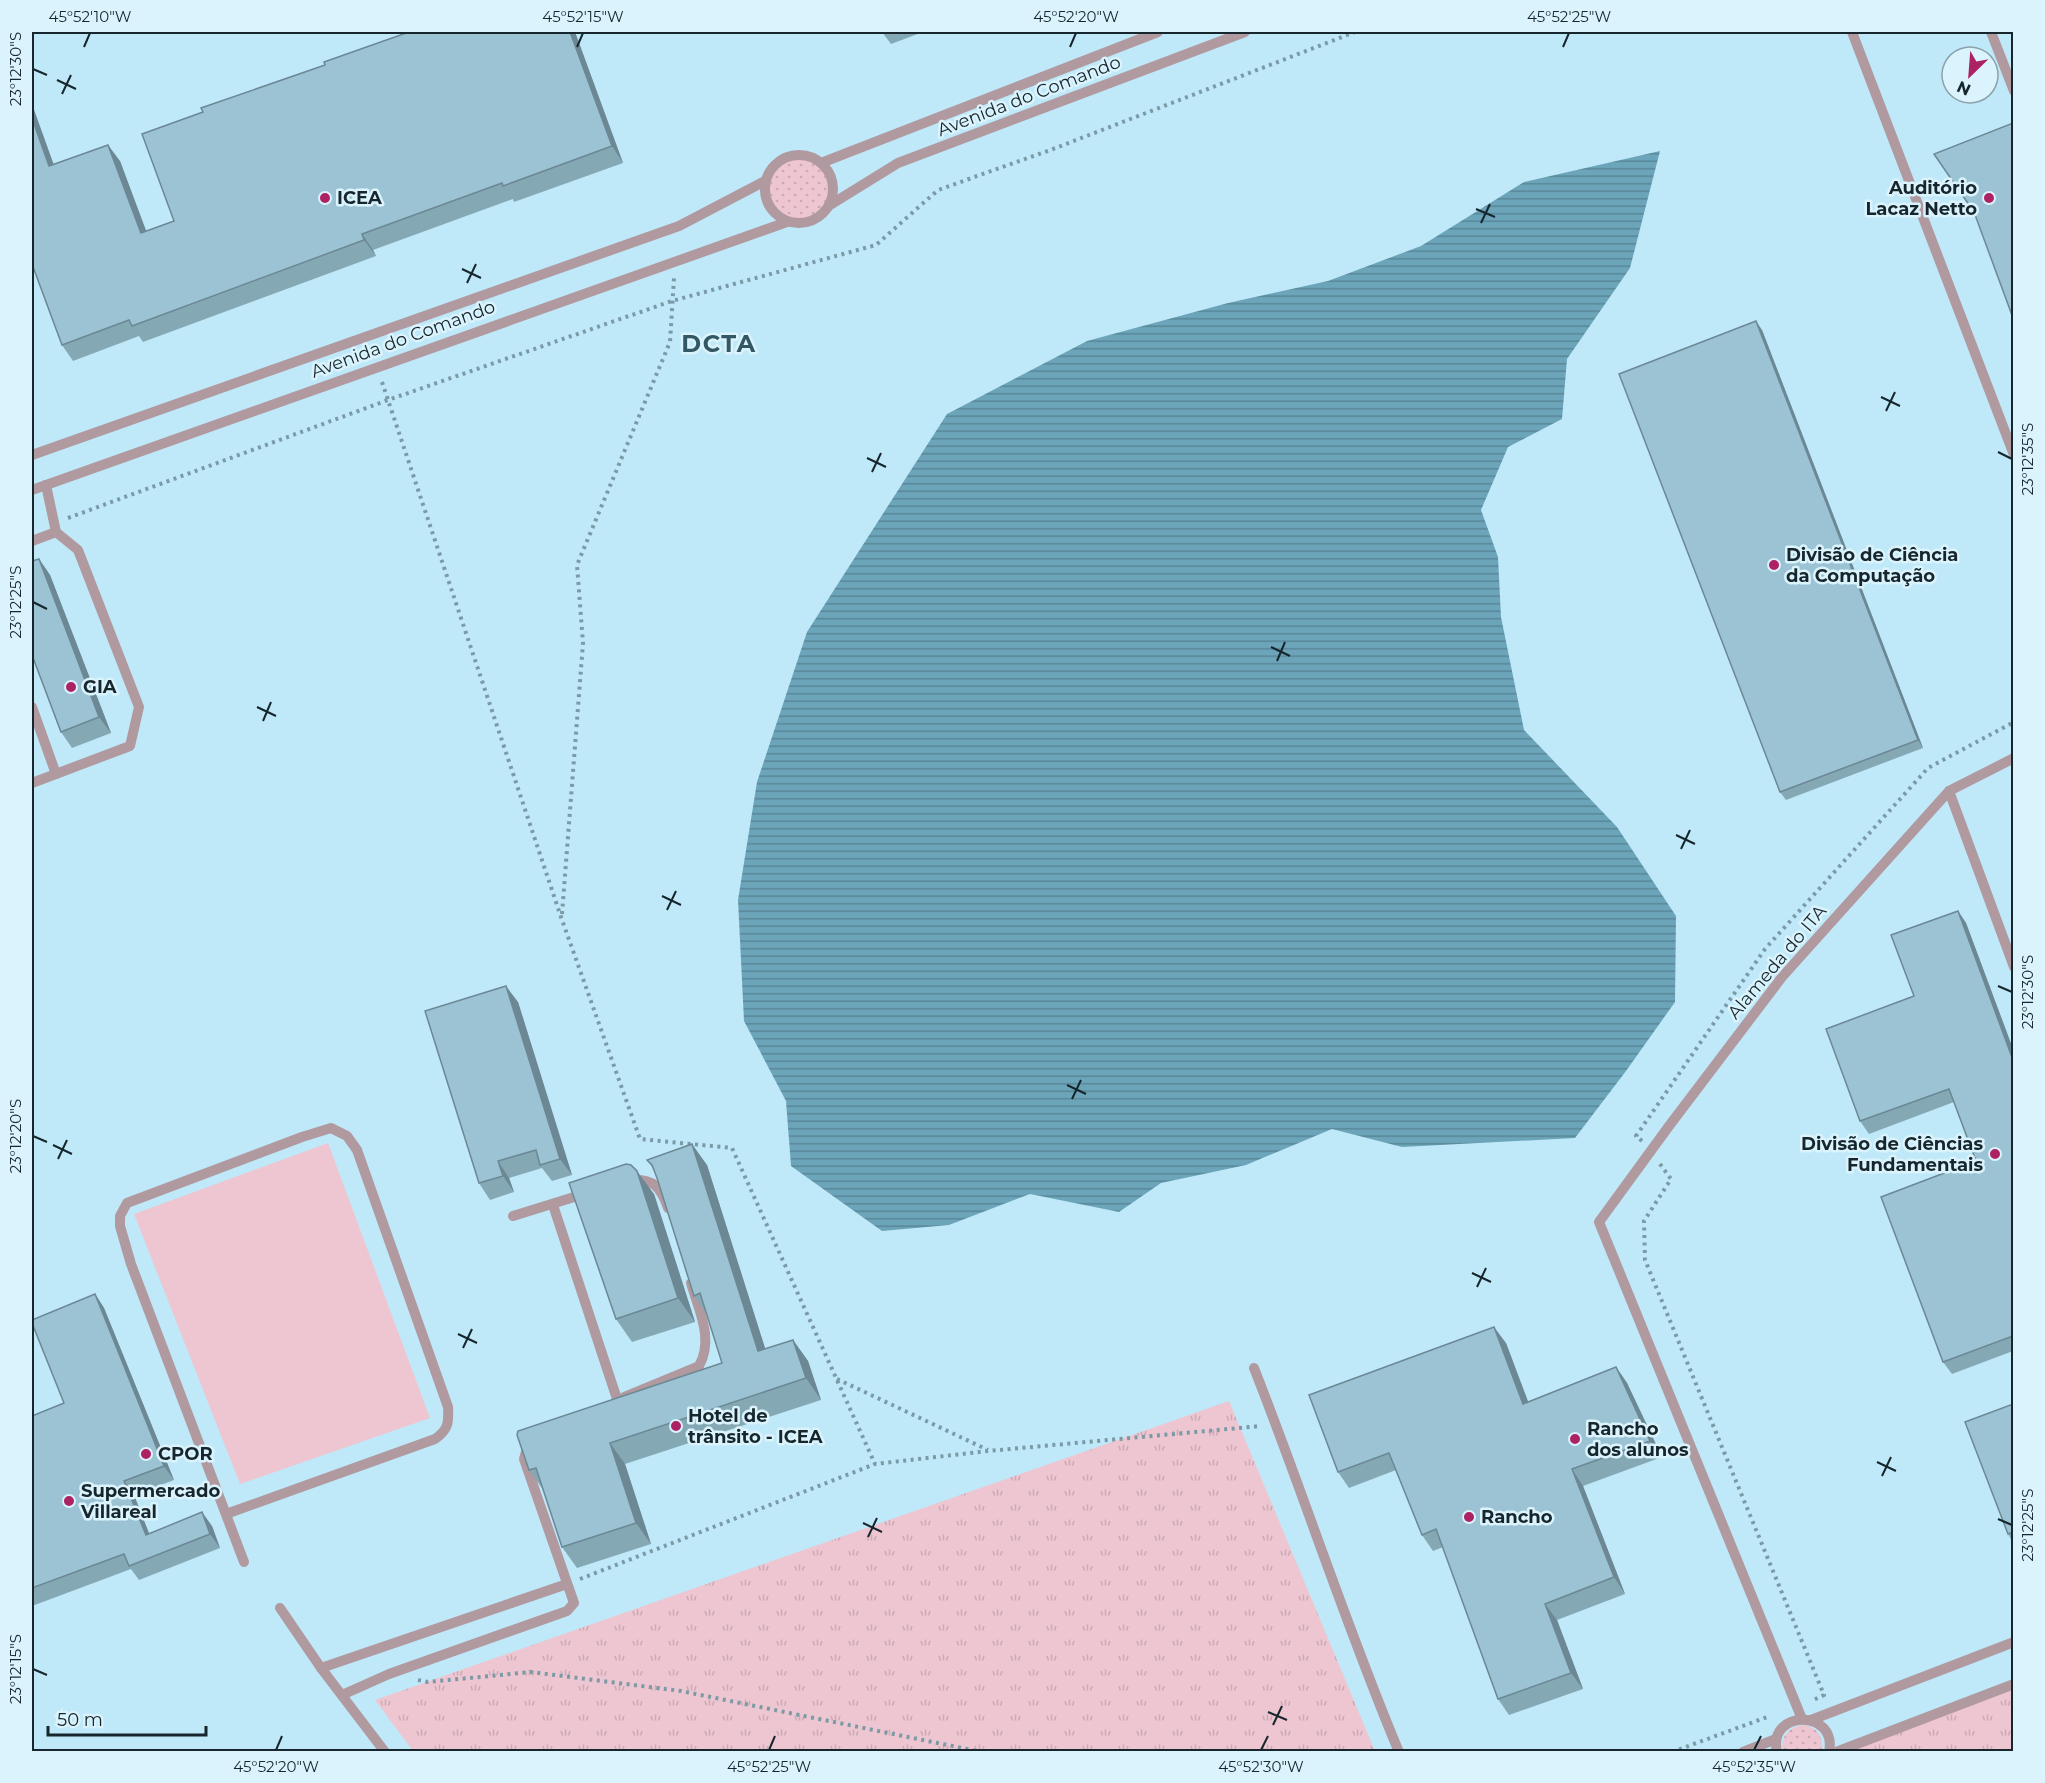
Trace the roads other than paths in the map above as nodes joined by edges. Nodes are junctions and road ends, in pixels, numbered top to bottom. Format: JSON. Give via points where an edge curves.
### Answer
{"nodes":[{"id":1,"x":1158,"y":32,"type":"edge"},
{"id":2,"x":1245,"y":32,"type":"edge"},
{"id":3,"x":1852,"y":32,"type":"edge"},
{"id":4,"x":1991,"y":32,"type":"edge"},
{"id":5,"x":2013,"y":91,"type":"edge"},
{"id":6,"x":821,"y":163,"type":"junction"},
{"id":7,"x":765,"y":181,"type":"junction"},
{"id":8,"x":830,"y":205,"type":"junction"},
{"id":9,"x":787,"y":222,"type":"junction"},
{"id":10,"x":32,"y":455,"type":"edge"},
{"id":11,"x":2013,"y":455,"type":"edge"},
{"id":12,"x":46,"y":485,"type":"junction"},
{"id":13,"x":32,"y":490,"type":"edge"},
{"id":14,"x":55,"y":528,"type":"junction"},
{"id":15,"x":32,"y":541,"type":"edge"},
{"id":16,"x":32,"y":707,"type":"edge"},
{"id":17,"x":2013,"y":758,"type":"edge"},
{"id":18,"x":56,"y":774,"type":"junction"},
{"id":19,"x":32,"y":783,"type":"edge"},
{"id":20,"x":1949,"y":791,"type":"junction"},
{"id":21,"x":2013,"y":968,"type":"edge"},
{"id":22,"x":624,"y":1181,"type":"edge"},
{"id":23,"x":594,"y":1191,"type":"edge"},
{"id":24,"x":553,"y":1205,"type":"junction"},
{"id":25,"x":513,"y":1216,"type":"dead end"},
{"id":26,"x":672,"y":1223,"type":"edge"},
{"id":27,"x":686,"y":1267,"type":"edge"},
{"id":28,"x":1254,"y":1368,"type":"dead end"},
{"id":29,"x":532,"y":1436,"type":"edge"},
{"id":30,"x":226,"y":1514,"type":"junction"},
{"id":31,"x":244,"y":1562,"type":"dead end"},
{"id":32,"x":567,"y":1584,"type":"junction"},
{"id":33,"x":280,"y":1608,"type":"dead end"},
{"id":34,"x":2013,"y":1642,"type":"edge"},
{"id":35,"x":321,"y":1668,"type":"junction"},
{"id":36,"x":2013,"y":1684,"type":"edge"},
{"id":37,"x":342,"y":1695,"type":"junction"},
{"id":38,"x":1807,"y":1719,"type":"junction"},
{"id":39,"x":1776,"y":1738,"type":"junction"},
{"id":40,"x":385,"y":1752,"type":"edge"},
{"id":41,"x":1399,"y":1752,"type":"edge"},
{"id":42,"x":1743,"y":1752,"type":"edge"},
{"id":43,"x":1777,"y":1752,"type":"edge"},
{"id":44,"x":1829,"y":1752,"type":"edge"},
{"id":45,"x":1836,"y":1752,"type":"edge"}],
"edges":[{"from":1,"to":6,"type":"lane","name":"Avenida do Comando"},
{"from":2,"to":8,"type":"lane","name":"Avenida do Comando","via":[[898,163]]},
{"from":3,"to":11,"type":"lane"},
{"from":4,"to":5,"type":"lane"},
{"from":6,"to":7,"type":"lane","via":[[802,155],[783,159],[769,171]]},
{"from":6,"to":8,"type":"lane","via":[[833,182]]},
{"from":7,"to":9,"type":"lane","via":[[764,191],[771,210]]},
{"from":7,"to":10,"type":"lane","name":"Avenida do Comando","via":[[679,226]]},
{"from":8,"to":9,"type":"lane","via":[[817,219]]},
{"from":9,"to":12,"type":"lane","name":"Avenida do Comando"},
{"from":12,"to":13,"type":"lane","name":"Avenida do Comando"},
{"from":12,"to":14,"type":"lane"},
{"from":14,"to":15,"type":"lane"},
{"from":14,"to":18,"type":"lane","via":[[78,550],[138,707],[130,746]]},
{"from":16,"to":18,"type":"lane"},
{"from":17,"to":20,"type":"lane","name":"Alameda do ITA"},
{"from":18,"to":19,"type":"lane"},
{"from":20,"to":21,"type":"lane"},
{"from":20,"to":38,"type":"lane","name":"Alameda do ITA","via":[[1782,977],[1599,1222],[1797,1707]]},
{"from":22,"to":26,"type":"lane","via":[[652,1182],[660,1190]]},
{"from":23,"to":24,"type":"lane"},
{"from":24,"to":25,"type":"lane"},
{"from":24,"to":27,"type":"lane","via":[[612,1401],[699,1366],[704,1357],[706,1333]]},
{"from":28,"to":41,"type":"lane"},
{"from":29,"to":32,"type":"lane","via":[[524,1459]]},
{"from":30,"to":30,"type":"lane","via":[[128,1257],[120,1216],[127,1203],[331,1128],[347,1136],[357,1150],[449,1418],[444,1432],[435,1439]]},
{"from":30,"to":31,"type":"lane"},
{"from":32,"to":35,"type":"lane"},
{"from":32,"to":37,"type":"lane","via":[[574,1603],[567,1611],[389,1674]]},
{"from":33,"to":35,"type":"lane"},
{"from":34,"to":38,"type":"lane"},
{"from":35,"to":37,"type":"lane"},
{"from":36,"to":45,"type":"lane"},
{"from":37,"to":40,"type":"lane"},
{"from":38,"to":39,"type":"lane","via":[[1786,1724]]},
{"from":38,"to":44,"type":"lane","via":[[1825,1730]]},
{"from":39,"to":42,"type":"lane"},
{"from":39,"to":43,"type":"lane"}]}
